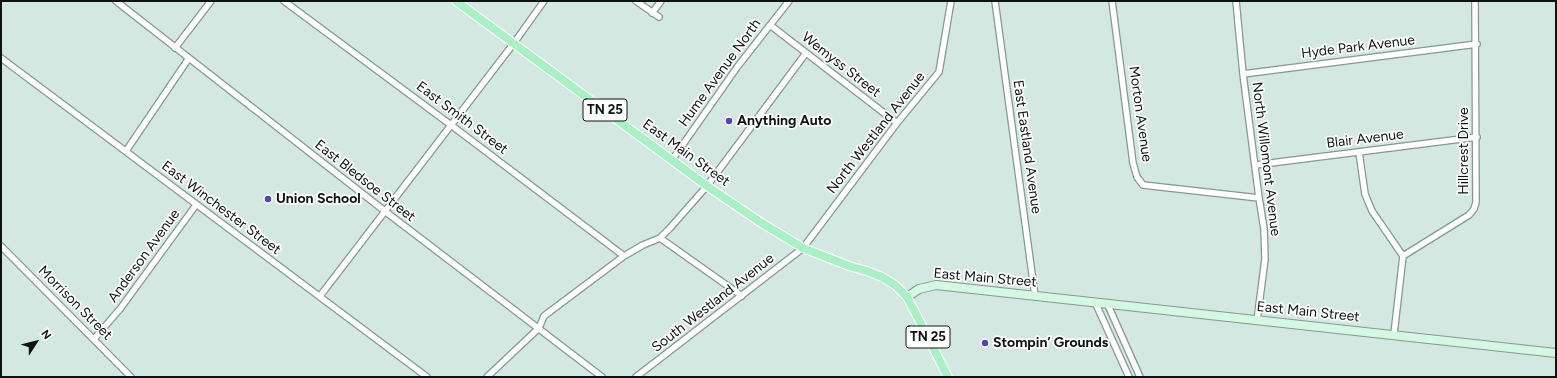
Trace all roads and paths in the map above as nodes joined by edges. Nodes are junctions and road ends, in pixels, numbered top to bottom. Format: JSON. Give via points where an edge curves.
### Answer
{"nodes":[{"id":1,"x":116,"y":1,"type":"edge"},
{"id":2,"x":211,"y":1,"type":"edge"},
{"id":3,"x":284,"y":1,"type":"edge"},
{"id":4,"x":456,"y":1,"type":"edge"},
{"id":5,"x":544,"y":1,"type":"edge"},
{"id":6,"x":636,"y":1,"type":"edge"},
{"id":7,"x":661,"y":1,"type":"edge"},
{"id":8,"x":789,"y":1,"type":"edge"},
{"id":9,"x":951,"y":1,"type":"edge"},
{"id":10,"x":995,"y":1,"type":"edge"},
{"id":11,"x":1112,"y":1,"type":"edge"},
{"id":12,"x":1236,"y":1,"type":"edge"},
{"id":13,"x":1475,"y":1,"type":"edge"},
{"id":14,"x":652,"y":12,"type":"junction"},
{"id":15,"x":659,"y":18,"type":"dead end"},
{"id":16,"x":770,"y":25,"type":"junction"},
{"id":17,"x":514,"y":43,"type":"junction"},
{"id":18,"x":1476,"y":44,"type":"junction"},
{"id":19,"x":175,"y":48,"type":"junction"},
{"id":20,"x":806,"y":53,"type":"junction"},
{"id":21,"x":1,"y":58,"type":"edge"},
{"id":22,"x":189,"y":58,"type":"junction"},
{"id":23,"x":1243,"y":74,"type":"junction"},
{"id":24,"x":897,"y":123,"type":"junction"},
{"id":25,"x":451,"y":125,"type":"junction"},
{"id":26,"x":1477,"y":137,"type":"junction"},
{"id":27,"x":126,"y":151,"type":"junction"},
{"id":28,"x":1359,"y":152,"type":"junction"},
{"id":29,"x":672,"y":160,"type":"junction"},
{"id":30,"x":1255,"y":165,"type":"junction"},
{"id":31,"x":707,"y":186,"type":"junction"},
{"id":32,"x":1259,"y":198,"type":"junction"},
{"id":33,"x":196,"y":205,"type":"junction"},
{"id":34,"x":386,"y":212,"type":"junction"},
{"id":35,"x":660,"y":238,"type":"junction"},
{"id":36,"x":1,"y":246,"type":"edge"},
{"id":37,"x":803,"y":248,"type":"junction"},
{"id":38,"x":624,"y":256,"type":"junction"},
{"id":39,"x":1403,"y":256,"type":"junction"},
{"id":40,"x":320,"y":296,"type":"junction"},
{"id":41,"x":742,"y":296,"type":"junction"},
{"id":42,"x":1035,"y":296,"type":"junction"},
{"id":43,"x":906,"y":297,"type":"junction"},
{"id":44,"x":1095,"y":302,"type":"junction"},
{"id":45,"x":1107,"y":303,"type":"junction"},
{"id":46,"x":1257,"y":320,"type":"junction"},
{"id":47,"x":539,"y":328,"type":"junction"},
{"id":48,"x":1394,"y":334,"type":"junction"},
{"id":49,"x":94,"y":339,"type":"junction"},
{"id":50,"x":1556,"y":353,"type":"edge"},
{"id":51,"x":131,"y":377,"type":"edge"},
{"id":52,"x":427,"y":377,"type":"edge"},
{"id":53,"x":487,"y":377,"type":"edge"},
{"id":54,"x":602,"y":377,"type":"edge"},
{"id":55,"x":636,"y":377,"type":"edge"},
{"id":56,"x":948,"y":377,"type":"edge"},
{"id":57,"x":1129,"y":377,"type":"edge"},
{"id":58,"x":1140,"y":377,"type":"edge"}],
"edges":[{"from":1,"to":19,"type":"street","name":"East Bledsoe Street"},
{"from":2,"to":19,"type":"street"},
{"from":3,"to":25,"type":"street","name":"East Smith Street"},
{"from":4,"to":17,"type":"main road","name":"East Main Street","number":"TN 25"},
{"from":5,"to":17,"type":"street"},
{"from":6,"to":14,"type":"street"},
{"from":7,"to":14,"type":"street"},
{"from":8,"to":16,"type":"street","name":"Hume Avenue North"},
{"from":9,"to":24,"type":"street","name":"North Westland Avenue","via":[[939,72]]},
{"from":10,"to":42,"type":"street","name":"East Eastland Avenue"},
{"from":11,"to":32,"type":"street","name":"Morton Avenue","via":[[1137,177],[1143,184]]},
{"from":12,"to":23,"type":"street","name":"North Willomont Avenue"},
{"from":13,"to":18,"type":"street","name":"Hillcrest Drive"},
{"from":14,"to":15,"type":"street"},
{"from":16,"to":20,"type":"street","name":"Wemyss Street"},
{"from":16,"to":29,"type":"street","name":"Hume Avenue North"},
{"from":17,"to":25,"type":"street"},
{"from":17,"to":29,"type":"main road","name":"East Main Street","number":"TN 25"},
{"from":18,"to":23,"type":"street","name":"Hyde Park Avenue"},
{"from":18,"to":26,"type":"street","name":"Hillcrest Drive"},
{"from":19,"to":22,"type":"street","name":"East Bledsoe Street"},
{"from":20,"to":24,"type":"street","name":"Wemyss Street"},
{"from":20,"to":31,"type":"street"},
{"from":21,"to":27,"type":"street","name":"East Winchester Street"},
{"from":22,"to":27,"type":"street"},
{"from":22,"to":34,"type":"street","name":"East Bledsoe Street"},
{"from":23,"to":30,"type":"street","name":"North Willomont Avenue"},
{"from":24,"to":37,"type":"street","name":"North Westland Avenue"},
{"from":25,"to":34,"type":"street"},
{"from":25,"to":38,"type":"street","name":"East Smith Street"},
{"from":26,"to":28,"type":"street","name":"Blair Avenue"},
{"from":26,"to":39,"type":"street","name":"Hillcrest Drive","via":[[1474,209],[1469,215]]},
{"from":27,"to":33,"type":"street","name":"East Winchester Street"},
{"from":28,"to":30,"type":"street","name":"Blair Avenue"},
{"from":28,"to":39,"type":"street","via":[[1365,194]]},
{"from":29,"to":31,"type":"main road","name":"East Main Street","number":"TN 25"},
{"from":30,"to":32,"type":"street","name":"North Willomont Avenue"},
{"from":31,"to":35,"type":"street"},
{"from":31,"to":37,"type":"main road","name":"East Main Street","number":"TN 25"},
{"from":32,"to":46,"type":"street","name":"North Willomont Avenue","via":[[1266,259]]},
{"from":33,"to":40,"type":"street","name":"East Winchester Street"},
{"from":33,"to":49,"type":"street","name":"Anderson Avenue","via":[[120,309]]},
{"from":34,"to":40,"type":"street"},
{"from":34,"to":47,"type":"street","name":"East Bledsoe Street"},
{"from":35,"to":38,"type":"street"},
{"from":35,"to":41,"type":"street"},
{"from":36,"to":49,"type":"street","name":"Morrison Street"},
{"from":37,"to":41,"type":"street","name":"South Westland Avenue"},
{"from":37,"to":43,"type":"main road","name":"East Main Street","number":"TN 25","via":[[882,276]]},
{"from":38,"to":47,"type":"street","via":[[544,316]]},
{"from":39,"to":48,"type":"street"},
{"from":40,"to":52,"type":"street","name":"East Winchester Street"},
{"from":41,"to":55,"type":"street","name":"South Westland Avenue"},
{"from":42,"to":43,"type":"street","name":"East Main Street","via":[[936,285],[919,289]]},
{"from":42,"to":44,"type":"street","name":"East Main Street"},
{"from":43,"to":56,"type":"main road","number":"TN 25"},
{"from":44,"to":45,"type":"street","name":"East Main Street"},
{"from":44,"to":57,"type":"street"},
{"from":45,"to":46,"type":"street","name":"East Main Street"},
{"from":45,"to":58,"type":"street"},
{"from":46,"to":48,"type":"street","name":"East Main Street"},
{"from":47,"to":53,"type":"street"},
{"from":47,"to":54,"type":"street","name":"East Bledsoe Street"},
{"from":48,"to":50,"type":"street","name":"East Main Street"},
{"from":49,"to":51,"type":"street","name":"Morrison Street"}]}
